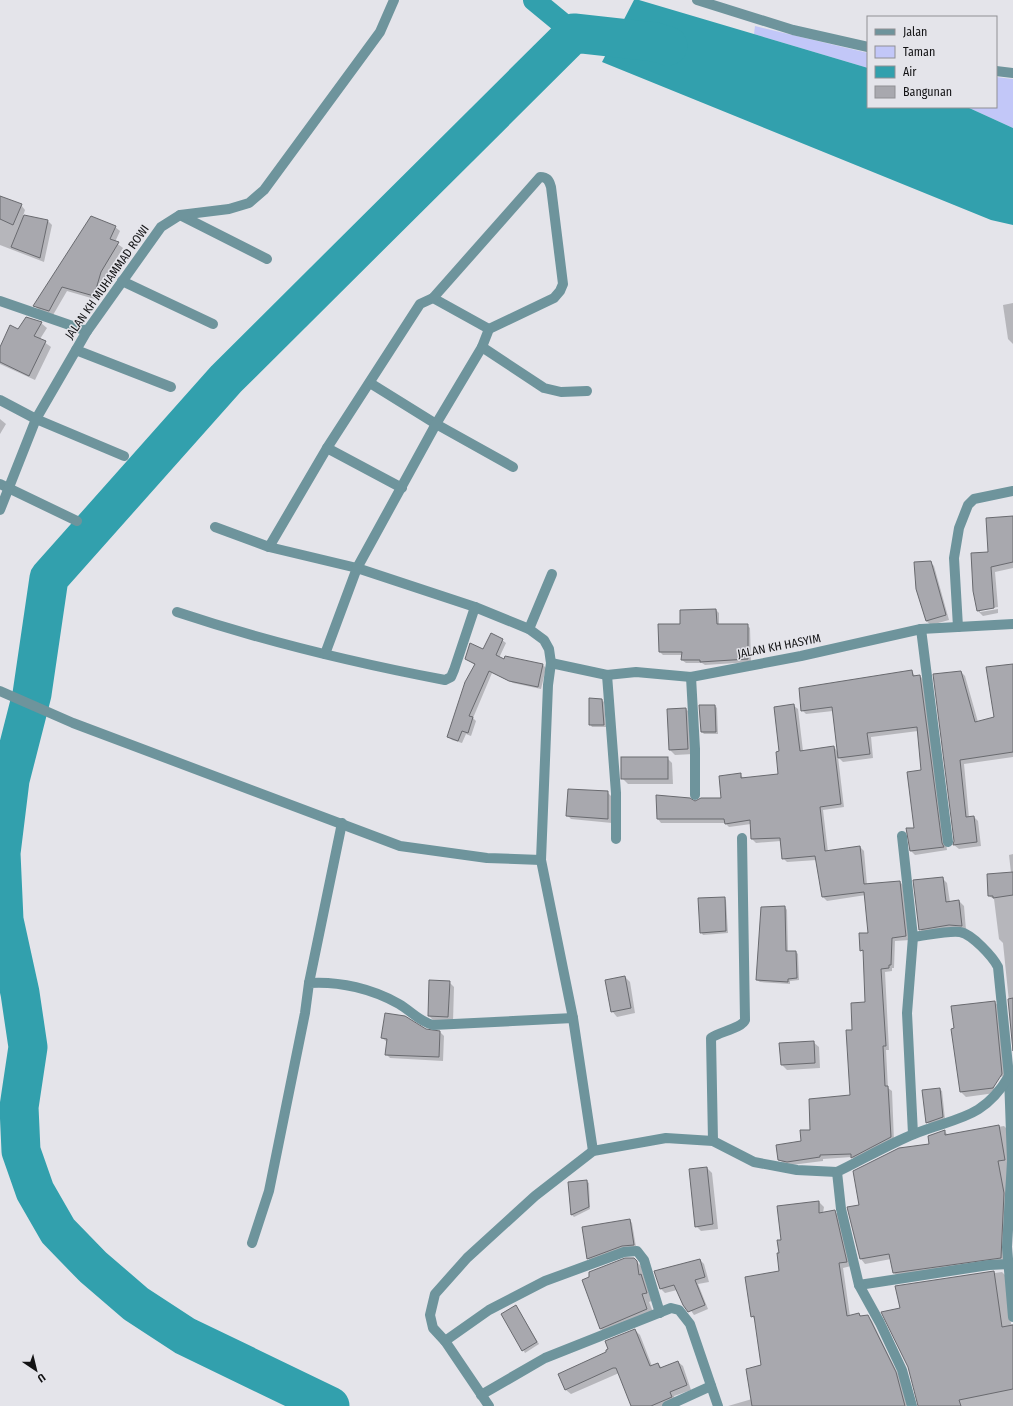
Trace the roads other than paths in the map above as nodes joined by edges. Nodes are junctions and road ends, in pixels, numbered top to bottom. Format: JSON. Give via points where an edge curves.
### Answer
{"nodes":[{"id":1,"x":394,"y":0,"type":"edge"},
{"id":2,"x":697,"y":0,"type":"edge"},
{"id":3,"x":867,"y":47,"type":"edge"},
{"id":4,"x":997,"y":71,"type":"edge"},
{"id":5,"x":1013,"y":73,"type":"edge"},
{"id":6,"x":180,"y":215,"type":"junction"},
{"id":7,"x":267,"y":259,"type":"dead end"},
{"id":8,"x":122,"y":281,"type":"junction"},
{"id":9,"x":433,"y":298,"type":"junction"},
{"id":10,"x":0,"y":301,"type":"edge"},
{"id":11,"x":213,"y":324,"type":"dead end"},
{"id":12,"x":489,"y":329,"type":"junction"},
{"id":13,"x":87,"y":331,"type":"junction"},
{"id":14,"x":482,"y":347,"type":"junction"},
{"id":15,"x":76,"y":350,"type":"junction"},
{"id":16,"x":370,"y":383,"type":"junction"},
{"id":17,"x":171,"y":388,"type":"dead end"},
{"id":18,"x":587,"y":391,"type":"dead end"},
{"id":19,"x":0,"y":400,"type":"edge"},
{"id":20,"x":36,"y":419,"type":"junction"},
{"id":21,"x":436,"y":424,"type":"junction"},
{"id":22,"x":327,"y":448,"type":"junction"},
{"id":23,"x":124,"y":456,"type":"dead end"},
{"id":24,"x":513,"y":467,"type":"dead end"},
{"id":25,"x":4,"y":487,"type":"edge"},
{"id":26,"x":402,"y":488,"type":"junction"},
{"id":27,"x":1013,"y":491,"type":"edge"},
{"id":28,"x":0,"y":510,"type":"edge"},
{"id":29,"x":77,"y":521,"type":"dead end"},
{"id":30,"x":215,"y":527,"type":"dead end"},
{"id":31,"x":269,"y":547,"type":"junction"},
{"id":32,"x":357,"y":568,"type":"junction"},
{"id":33,"x":552,"y":574,"type":"dead end"},
{"id":34,"x":476,"y":607,"type":"junction"},
{"id":35,"x":176,"y":612,"type":"dead end"},
{"id":36,"x":1013,"y":624,"type":"edge"},
{"id":37,"x":958,"y":627,"type":"junction"},
{"id":38,"x":529,"y":629,"type":"junction"},
{"id":39,"x":921,"y":629,"type":"junction"},
{"id":40,"x":325,"y":654,"type":"junction"},
{"id":41,"x":551,"y":663,"type":"junction"},
{"id":42,"x":607,"y":675,"type":"junction"},
{"id":43,"x":691,"y":677,"type":"junction"},
{"id":44,"x":0,"y":692,"type":"edge"},
{"id":45,"x":695,"y":795,"type":"dead end"},
{"id":46,"x":342,"y":823,"type":"junction"},
{"id":47,"x":902,"y":836,"type":"dead end"},
{"id":48,"x":616,"y":838,"type":"dead end"},
{"id":49,"x":742,"y":838,"type":"dead end"},
{"id":50,"x":948,"y":842,"type":"dead end"},
{"id":51,"x":541,"y":860,"type":"junction"},
{"id":52,"x":913,"y":937,"type":"junction"},
{"id":53,"x":309,"y":983,"type":"junction"},
{"id":54,"x":573,"y":1018,"type":"junction"},
{"id":55,"x":1011,"y":1075,"type":"edge"},
{"id":56,"x":913,"y":1134,"type":"junction"},
{"id":57,"x":713,"y":1141,"type":"junction"},
{"id":58,"x":593,"y":1151,"type":"junction"},
{"id":59,"x":837,"y":1172,"type":"junction"},
{"id":60,"x":252,"y":1243,"type":"dead end"},
{"id":61,"x":1009,"y":1264,"type":"junction"},
{"id":62,"x":859,"y":1285,"type":"junction"},
{"id":63,"x":660,"y":1313,"type":"junction"},
{"id":64,"x":1013,"y":1317,"type":"edge"},
{"id":65,"x":445,"y":1341,"type":"junction"},
{"id":66,"x":711,"y":1386,"type":"junction"},
{"id":67,"x":481,"y":1395,"type":"junction"},
{"id":68,"x":489,"y":1406,"type":"edge"},
{"id":69,"x":667,"y":1406,"type":"edge"},
{"id":70,"x":718,"y":1406,"type":"edge"},
{"id":71,"x":912,"y":1406,"type":"edge"}],
"edges":[{"from":1,"to":6,"type":"street","name":"JALAN KH MUHAMMAD ROWI","via":[[380,32],[264,190],[249,203]]},
{"from":2,"to":3,"type":"street","via":[[793,30]]},
{"from":4,"to":5,"type":"street"},
{"from":6,"to":7,"type":"street"},
{"from":6,"to":8,"type":"street","name":"JALAN KH MUHAMMAD ROWI","via":[[161,227]]},
{"from":8,"to":11,"type":"street"},
{"from":8,"to":13,"type":"street","name":"JALAN KH MUHAMMAD ROWI"},
{"from":9,"to":12,"type":"street"},
{"from":9,"to":12,"type":"street","via":[[540,177],[545,177],[551,187],[563,284],[554,298]]},
{"from":9,"to":16,"type":"street","via":[[420,304],[414,311]]},
{"from":10,"to":13,"type":"street"},
{"from":12,"to":14,"type":"street"},
{"from":13,"to":15,"type":"street","name":"JALAN KH MUHAMMAD ROWI"},
{"from":14,"to":18,"type":"street","via":[[544,388],[561,392]]},
{"from":14,"to":21,"type":"street"},
{"from":15,"to":17,"type":"street"},
{"from":15,"to":20,"type":"street","name":"JALAN KH MUHAMMAD ROWI"},
{"from":16,"to":21,"type":"street"},
{"from":16,"to":22,"type":"street"},
{"from":19,"to":20,"type":"street"},
{"from":20,"to":23,"type":"street"},
{"from":20,"to":25,"type":"street","name":"JALAN KH MUHAMMAD ROWI"},
{"from":21,"to":24,"type":"street"},
{"from":21,"to":26,"type":"street"},
{"from":22,"to":26,"type":"street"},
{"from":22,"to":31,"type":"street"},
{"from":25,"to":28,"type":"street","name":"JALAN KH MUHAMMAD ROWI"},
{"from":25,"to":29,"type":"street"},
{"from":26,"to":32,"type":"street"},
{"from":27,"to":37,"type":"street","via":[[974,499],[968,504],[958,528],[954,558]]},
{"from":30,"to":31,"type":"street"},
{"from":31,"to":32,"type":"street"},
{"from":32,"to":34,"type":"street"},
{"from":32,"to":40,"type":"street"},
{"from":33,"to":38,"type":"street"},
{"from":34,"to":38,"type":"street"},
{"from":34,"to":40,"type":"street","via":[[454,670],[448,680]]},
{"from":35,"to":40,"type":"street"},
{"from":36,"to":37,"type":"street","name":"JALAN KH HASYIM"},
{"from":37,"to":39,"type":"street","name":"JALAN KH HASYIM"},
{"from":38,"to":41,"type":"street","via":[[547,645]]},
{"from":39,"to":43,"type":"street","name":"JALAN KH HASYIM"},
{"from":39,"to":50,"type":"street"},
{"from":41,"to":42,"type":"street","name":"JALAN KH HASYIM"},
{"from":41,"to":51,"type":"street"},
{"from":42,"to":43,"type":"street","name":"JALAN KH HASYIM","via":[[636,672]]},
{"from":42,"to":48,"type":"street","via":[[616,793]]},
{"from":43,"to":45,"type":"street","via":[[696,750]]},
{"from":44,"to":46,"type":"street","via":[[73,723]]},
{"from":46,"to":51,"type":"street","via":[[400,846],[487,858]]},
{"from":46,"to":53,"type":"street"},
{"from":47,"to":52,"type":"street"},
{"from":49,"to":57,"type":"street","via":[[746,989],[744,1020],[742,1024],[711,1038]]},
{"from":51,"to":54,"type":"street"},
{"from":52,"to":55,"type":"street","via":[[960,932],[971,938],[994,960],[998,967]]},
{"from":52,"to":56,"type":"street","via":[[907,1013]]},
{"from":53,"to":54,"type":"street","via":[[325,982],[369,990],[403,1006],[421,1021],[433,1025]]},
{"from":53,"to":60,"type":"street","via":[[269,1191]]},
{"from":54,"to":58,"type":"street"},
{"from":55,"to":56,"type":"street","via":[[987,1104],[960,1119]]},
{"from":55,"to":61,"type":"street","via":[[1012,1161],[1007,1228]]},
{"from":56,"to":59,"type":"street"},
{"from":57,"to":58,"type":"street","via":[[666,1138]]},
{"from":57,"to":59,"type":"street","via":[[754,1162],[797,1170]]},
{"from":58,"to":65,"type":"street","via":[[535,1196],[467,1258],[435,1294],[430,1315],[433,1328]]},
{"from":59,"to":62,"type":"street","via":[[841,1208]]},
{"from":61,"to":62,"type":"street"},
{"from":61,"to":64,"type":"street"},
{"from":62,"to":71,"type":"street","via":[[902,1370]]},
{"from":63,"to":65,"type":"street","via":[[644,1260],[637,1251],[624,1252],[545,1281],[489,1310]]},
{"from":63,"to":66,"type":"street","via":[[671,1308],[679,1310],[686,1317]]},
{"from":63,"to":67,"type":"street","via":[[545,1358]]},
{"from":65,"to":67,"type":"street"},
{"from":66,"to":69,"type":"street"},
{"from":66,"to":70,"type":"street"},
{"from":67,"to":68,"type":"street"}]}
